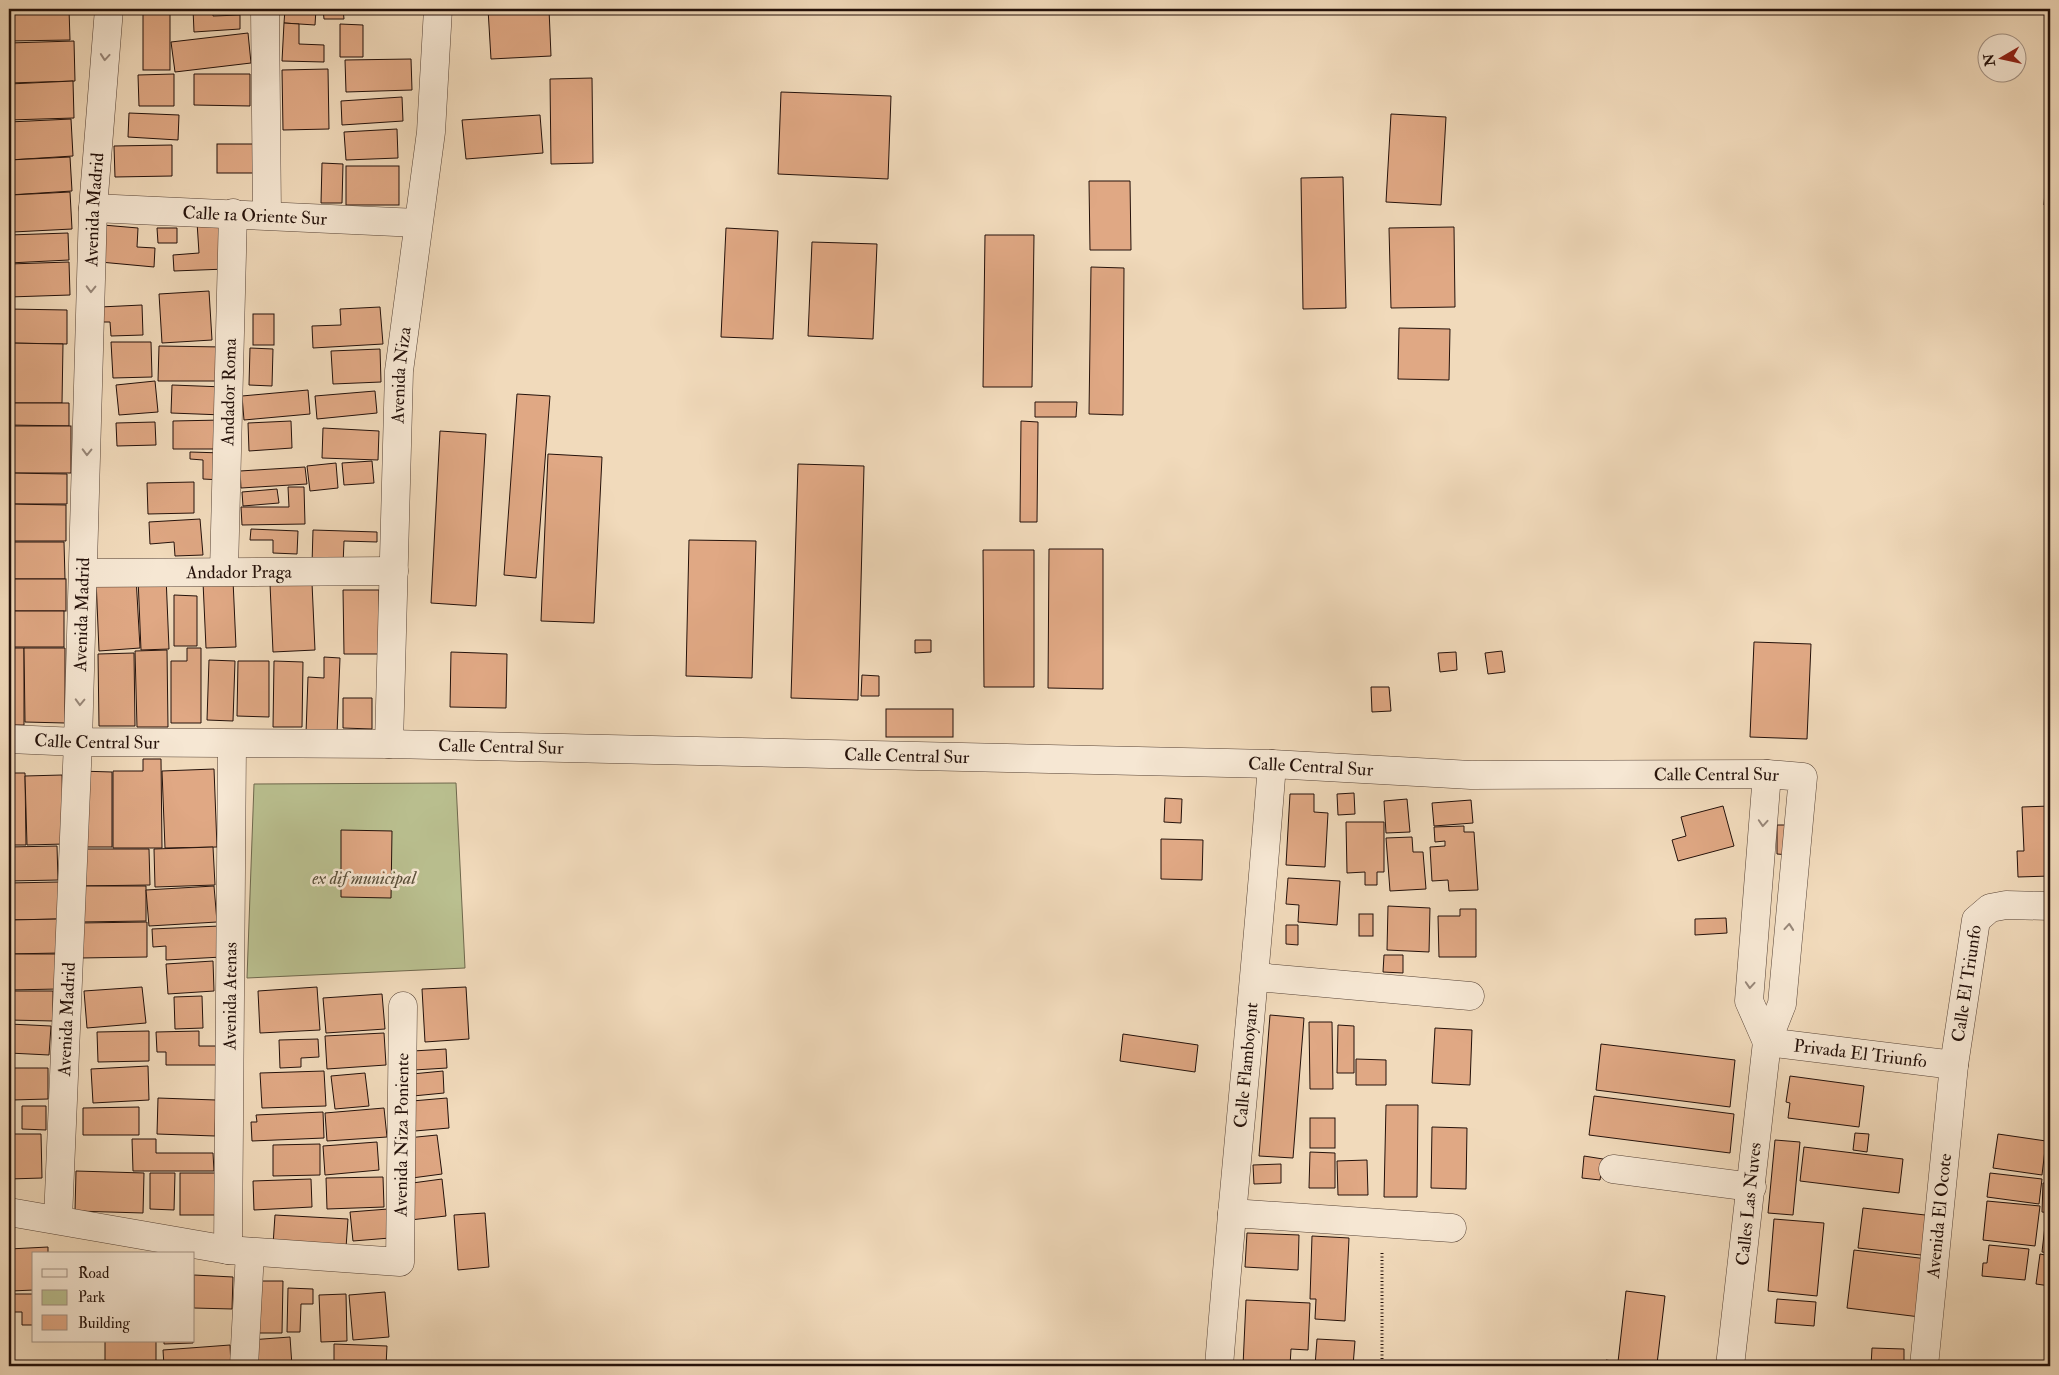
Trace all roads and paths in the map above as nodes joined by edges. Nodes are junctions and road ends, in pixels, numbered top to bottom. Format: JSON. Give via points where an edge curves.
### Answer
{"nodes":[{"id":1,"x":109,"y":9,"type":"edge"},
{"id":2,"x":265,"y":9,"type":"edge"},
{"id":3,"x":438,"y":9,"type":"edge"},
{"id":4,"x":93,"y":208,"type":"junction"},
{"id":5,"x":233,"y":214,"type":"junction"},
{"id":6,"x":268,"y":215,"type":"junction"},
{"id":7,"x":418,"y":223,"type":"junction"},
{"id":8,"x":224,"y":571,"type":"junction"},
{"id":9,"x":394,"y":571,"type":"junction"},
{"id":10,"x":84,"y":573,"type":"junction"},
{"id":11,"x":9,"y":739,"type":"edge"},
{"id":12,"x":78,"y":742,"type":"junction"},
{"id":13,"x":232,"y":744,"type":"junction"},
{"id":14,"x":389,"y":744,"type":"junction"},
{"id":15,"x":1272,"y":764,"type":"junction"},
{"id":16,"x":1767,"y":774,"type":"junction"},
{"id":17,"x":1803,"y":777,"type":"joint"},
{"id":18,"x":2050,"y":906,"type":"edge"},
{"id":19,"x":1256,"y":977,"type":"junction"},
{"id":20,"x":1470,"y":996,"type":"dead end"},
{"id":21,"x":403,"y":1006,"type":"dead end"},
{"id":22,"x":1767,"y":1042,"type":"junction"},
{"id":23,"x":1954,"y":1065,"type":"junction"},
{"id":24,"x":1613,"y":1169,"type":"dead end"},
{"id":25,"x":1752,"y":1187,"type":"junction"},
{"id":26,"x":9,"y":1212,"type":"edge"},
{"id":27,"x":1232,"y":1213,"type":"junction"},
{"id":28,"x":58,"y":1219,"type":"junction"},
{"id":29,"x":1382,"y":1224,"type":"junction"},
{"id":30,"x":1452,"y":1228,"type":"dead end"},
{"id":31,"x":239,"y":1251,"type":"junction"},
{"id":32,"x":244,"y":1366,"type":"edge"},
{"id":33,"x":1219,"y":1366,"type":"edge"},
{"id":34,"x":1382,"y":1366,"type":"edge"},
{"id":35,"x":1730,"y":1366,"type":"edge"},
{"id":36,"x":1924,"y":1366,"type":"edge"}],
"edges":[{"from":1,"to":4,"type":"street","name":"Avenida Madrid","one_way":true},
{"from":2,"to":6,"type":"street"},
{"from":3,"to":7,"type":"street","name":"Avenida Niza","via":[[431,132]]},
{"from":4,"to":5,"type":"street","name":"Calle 1a Oriente Sur"},
{"from":4,"to":10,"type":"street","name":"Avenida Madrid","one_way":true},
{"from":5,"to":6,"type":"street","name":"Calle 1a Oriente Sur"},
{"from":5,"to":8,"type":"street","name":"Andador Roma"},
{"from":6,"to":7,"type":"street","name":"Calle 1a Oriente Sur"},
{"from":7,"to":9,"type":"street","name":"Avenida Niza","via":[[399,371]]},
{"from":8,"to":9,"type":"street","name":"Andador Praga"},
{"from":8,"to":10,"type":"street","name":"Andador Praga"},
{"from":9,"to":14,"type":"street","name":"Avenida Niza"},
{"from":10,"to":12,"type":"street","name":"Avenida Madrid","one_way":true},
{"from":11,"to":12,"type":"street","name":"Calle Central Sur"},
{"from":12,"to":13,"type":"street","name":"Calle Central Sur"},
{"from":12,"to":28,"type":"street","name":"Avenida Madrid"},
{"from":13,"to":14,"type":"street","name":"Calle Central Sur"},
{"from":13,"to":31,"type":"street","name":"Avenida Atenas"},
{"from":14,"to":15,"type":"street","name":"Calle Central Sur"},
{"from":15,"to":16,"type":"street","name":"Calle Central Sur","via":[[1471,776]]},
{"from":15,"to":19,"type":"street","name":"Calle Flamboyant"},
{"from":16,"to":17,"type":"street","name":"Calle Central Sur"},
{"from":16,"to":22,"type":"street","name":"Calles Las Nuves","one_way":true,"via":[[1749,1001]]},
{"from":22,"to":17,"type":"street","name":"Calles Las Nuves","one_way":true,"via":[[1782,1004]]},
{"from":18,"to":23,"type":"street","name":"Calle El Triunfo","via":[[1990,908],[1976,920]]},
{"from":19,"to":20,"type":"street"},
{"from":19,"to":27,"type":"street","name":"Calle Flamboyant"},
{"from":21,"to":31,"type":"street","name":"Avenida Niza Poniente","via":[[400,1262]]},
{"from":22,"to":23,"type":"street","name":"Privada El Triunfo"},
{"from":22,"to":25,"type":"street","name":"Calles Las Nuves"},
{"from":23,"to":36,"type":"street","name":"Avenida El Ocote"},
{"from":24,"to":25,"type":"street"},
{"from":25,"to":35,"type":"street","name":"Calles Las Nuves"},
{"from":26,"to":28,"type":"street"},
{"from":27,"to":29,"type":"street"},
{"from":27,"to":33,"type":"street","name":"Calle Flamboyant"},
{"from":28,"to":31,"type":"street"},
{"from":29,"to":30,"type":"street"},
{"from":29,"to":34,"type":"path"},
{"from":31,"to":32,"type":"street","name":"Avenida Atenas"}]}
